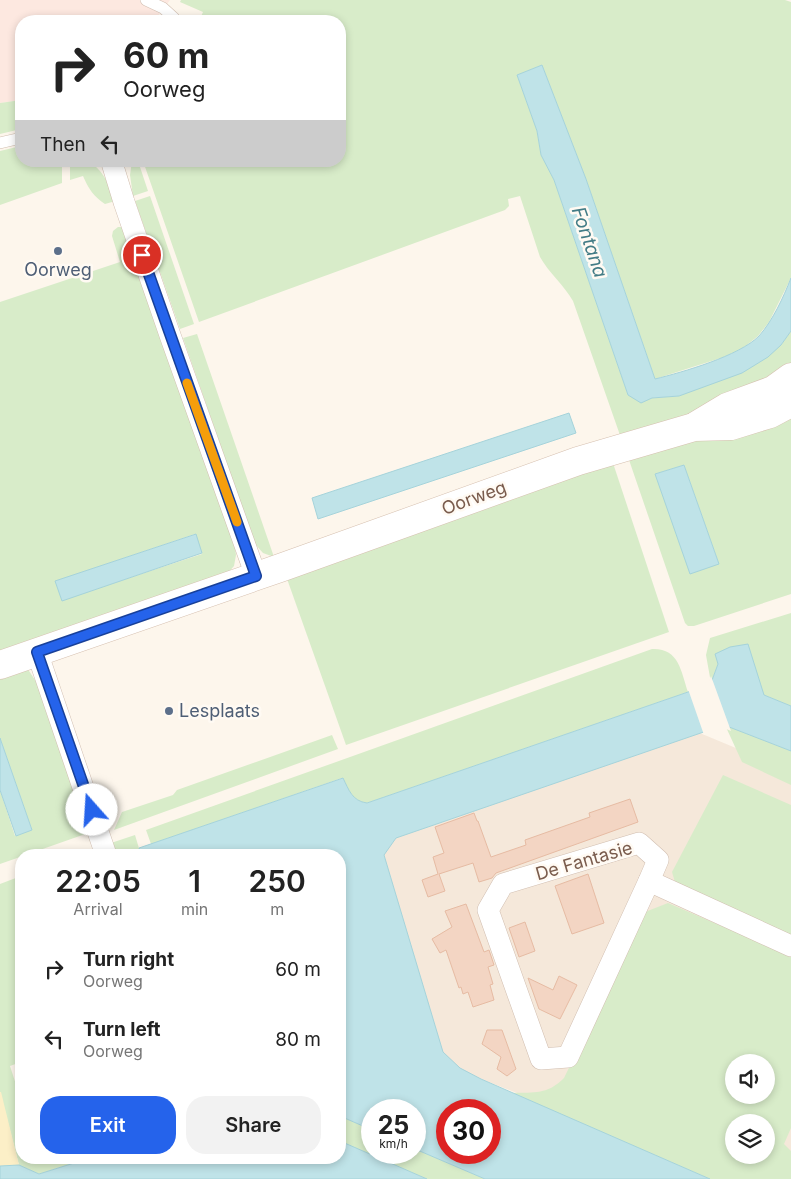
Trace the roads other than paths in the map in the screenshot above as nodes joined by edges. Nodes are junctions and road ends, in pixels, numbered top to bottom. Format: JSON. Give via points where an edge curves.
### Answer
{"nodes":[{"id":1,"x":146,"y":0,"type":"edge"},
{"id":2,"x":165,"y":4,"type":"edge"},
{"id":3,"x":172,"y":15,"type":"edge"},
{"id":4,"x":15,"y":139,"type":"edge"},
{"id":5,"x":0,"y":143,"type":"edge"},
{"id":6,"x":114,"y":167,"type":"edge"},
{"id":7,"x":791,"y":377,"type":"edge"},
{"id":8,"x":791,"y":403,"type":"edge"},
{"id":9,"x":694,"y":427,"type":"junction"},
{"id":10,"x":256,"y":576,"type":"junction"},
{"id":11,"x":37,"y":652,"type":"junction"},
{"id":12,"x":0,"y":665,"type":"edge"},
{"id":13,"x":104,"y":847,"type":"edge"},
{"id":14,"x":649,"y":882,"type":"junction"},
{"id":15,"x":791,"y":946,"type":"edge"}],
"edges":[{"from":1,"to":2,"type":"lane"},
{"from":2,"to":3,"type":"lane"},
{"from":4,"to":5,"type":"lane"},
{"from":6,"to":10,"type":"street"},
{"from":7,"to":9,"type":"street","name":"Oorweg","via":[[772,390],[727,407]]},
{"from":8,"to":9,"type":"street","name":"Oorweg","via":[[770,414],[731,426]]},
{"from":9,"to":10,"type":"street","name":"Oorweg","via":[[578,461]]},
{"from":10,"to":11,"type":"street","name":"Oorweg"},
{"from":11,"to":12,"type":"street","name":"Oorweg"},
{"from":11,"to":13,"type":"street"},
{"from":14,"to":14,"type":"street","name":"De Fantasie","via":[[568,1057],[541,1059],[488,910],[503,884],[640,844],[658,860]]},
{"from":14,"to":15,"type":"street"}]}
